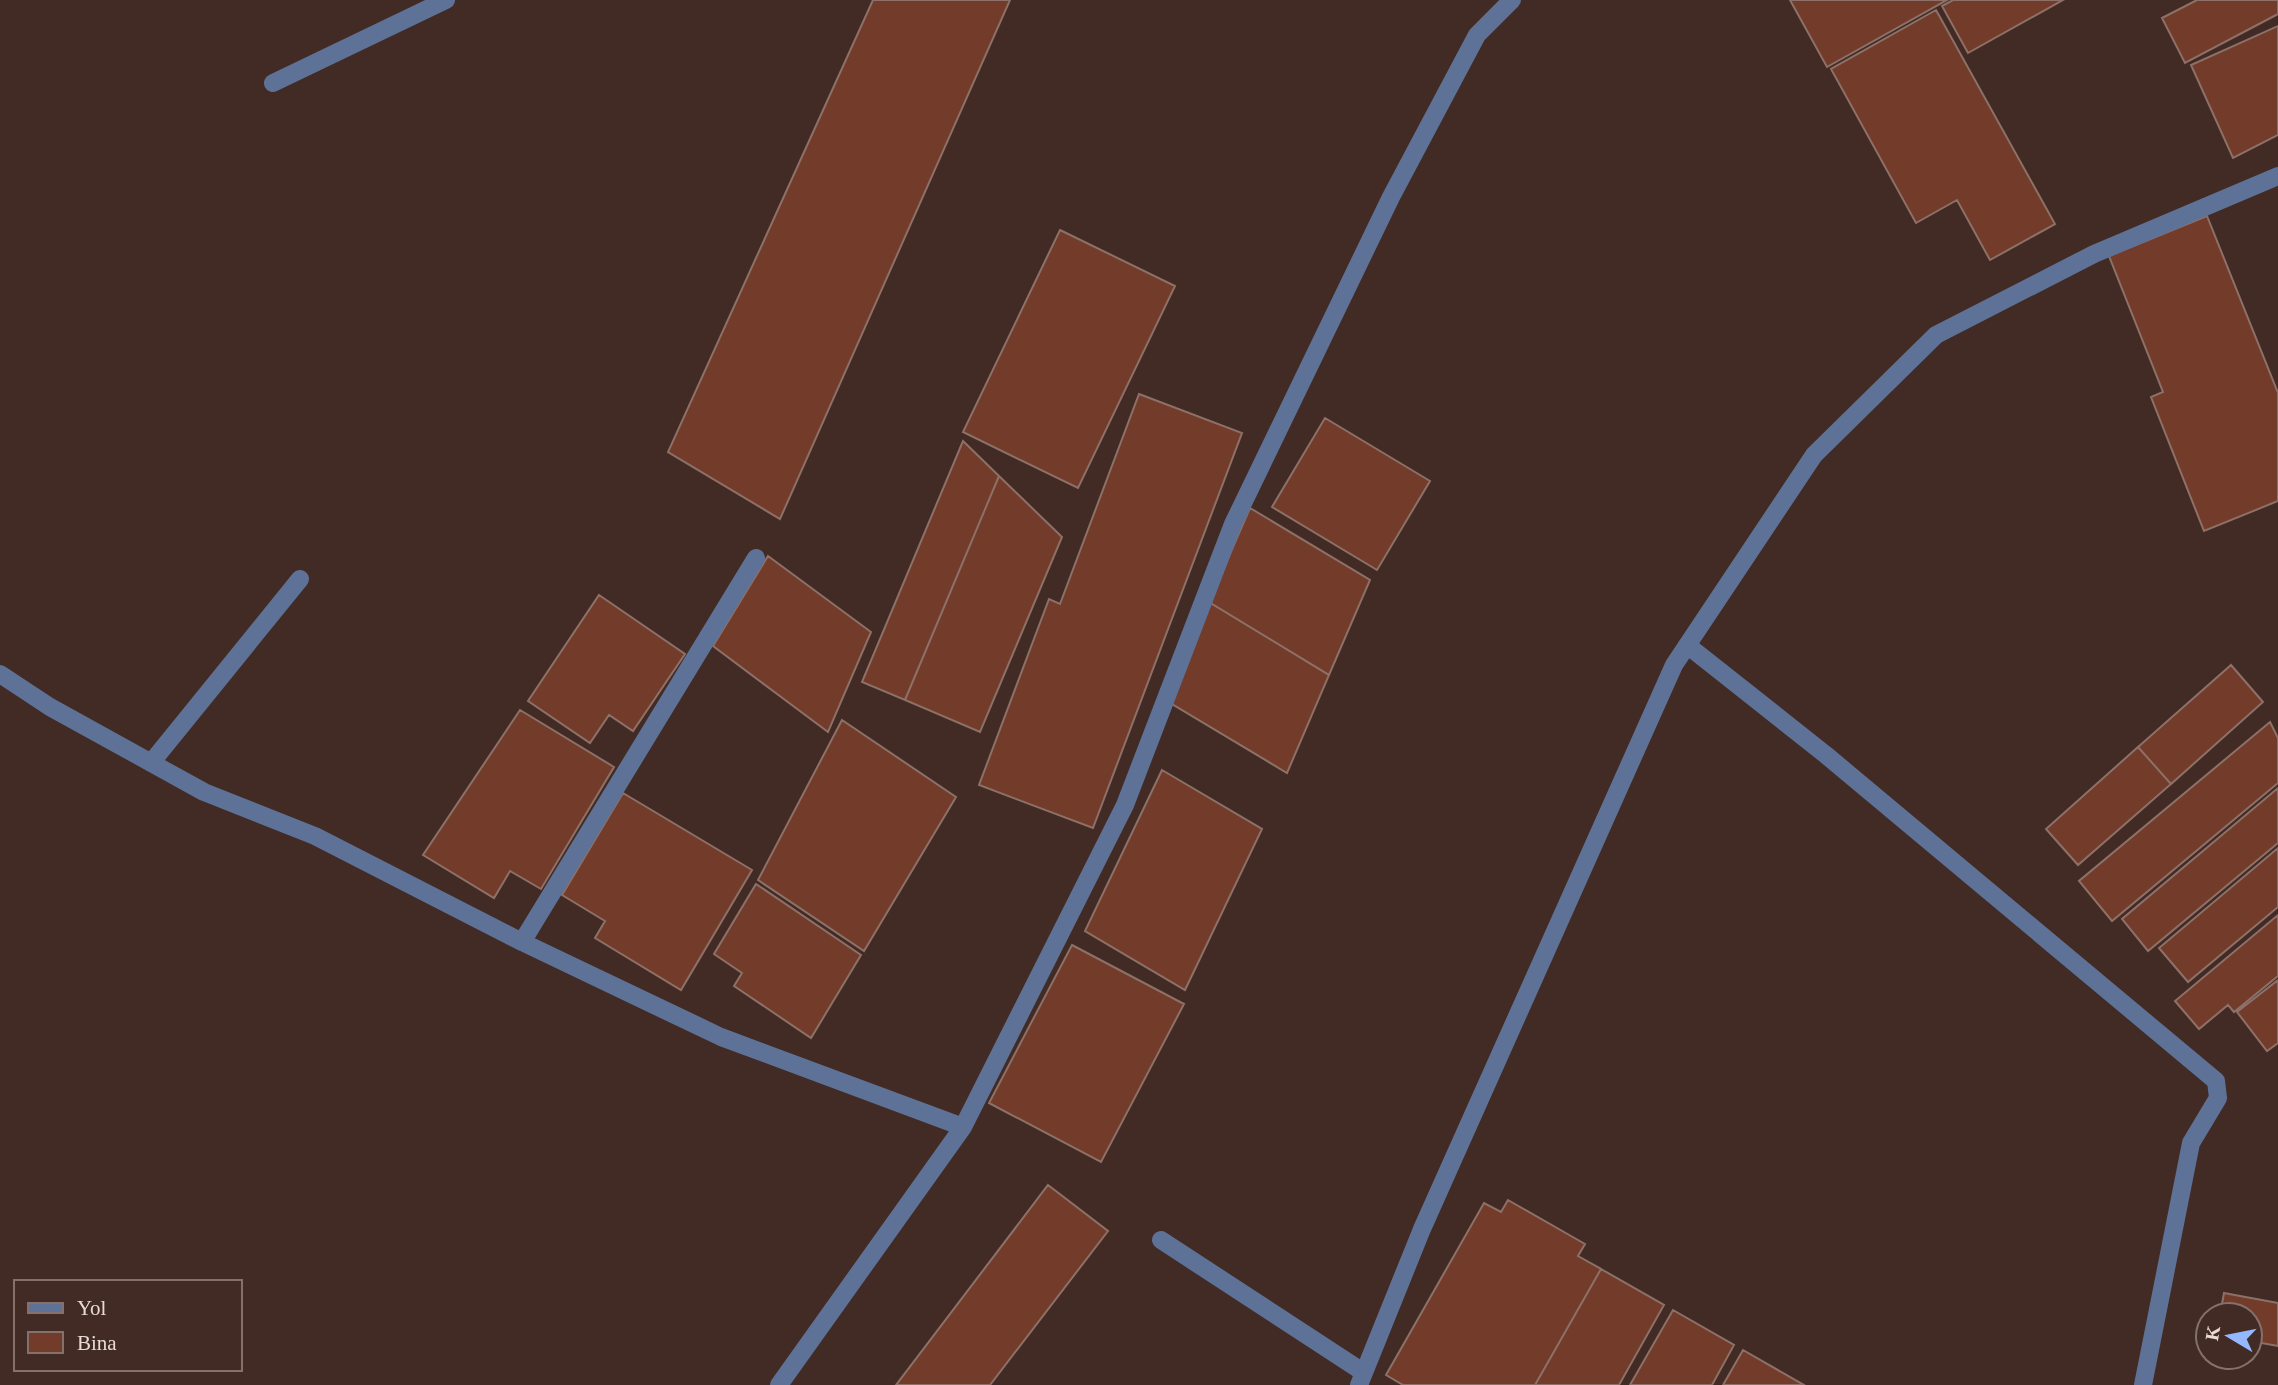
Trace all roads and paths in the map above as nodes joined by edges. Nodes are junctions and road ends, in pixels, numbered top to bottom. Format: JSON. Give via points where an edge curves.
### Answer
{"nodes":[{"id":1,"x":446,"y":0,"type":"edge"},
{"id":2,"x":1512,"y":0,"type":"edge"},
{"id":3,"x":273,"y":83,"type":"dead end"},
{"id":4,"x":2278,"y":176,"type":"edge"},
{"id":5,"x":756,"y":558,"type":"dead end"},
{"id":6,"x":300,"y":579,"type":"dead end"},
{"id":7,"x":1687,"y":645,"type":"junction"},
{"id":8,"x":0,"y":674,"type":"edge"},
{"id":9,"x":151,"y":762,"type":"junction"},
{"id":10,"x":522,"y":942,"type":"junction"},
{"id":11,"x":964,"y":1127,"type":"junction"},
{"id":12,"x":1161,"y":1240,"type":"dead end"},
{"id":13,"x":1361,"y":1378,"type":"edge"},
{"id":14,"x":779,"y":1385,"type":"edge"},
{"id":15,"x":2143,"y":1385,"type":"edge"}],
"edges":[{"from":1,"to":3,"type":"street"},
{"from":2,"to":11,"type":"street","via":[[1477,36],[1379,222],[1233,524],[1125,805]]},
{"from":4,"to":7,"type":"street","via":[[2094,254],[1936,335],[1814,455]]},
{"from":5,"to":10,"type":"street"},
{"from":6,"to":9,"type":"street"},
{"from":7,"to":13,"type":"street","via":[[1674,665],[1422,1228]]},
{"from":7,"to":15,"type":"street","via":[[1826,755],[2216,1082],[2218,1098],[2190,1143]]},
{"from":8,"to":9,"type":"street"},
{"from":9,"to":10,"type":"street","via":[[204,792],[316,836]]},
{"from":10,"to":11,"type":"street","via":[[721,1037]]},
{"from":11,"to":14,"type":"street"},
{"from":12,"to":13,"type":"street"}]}
